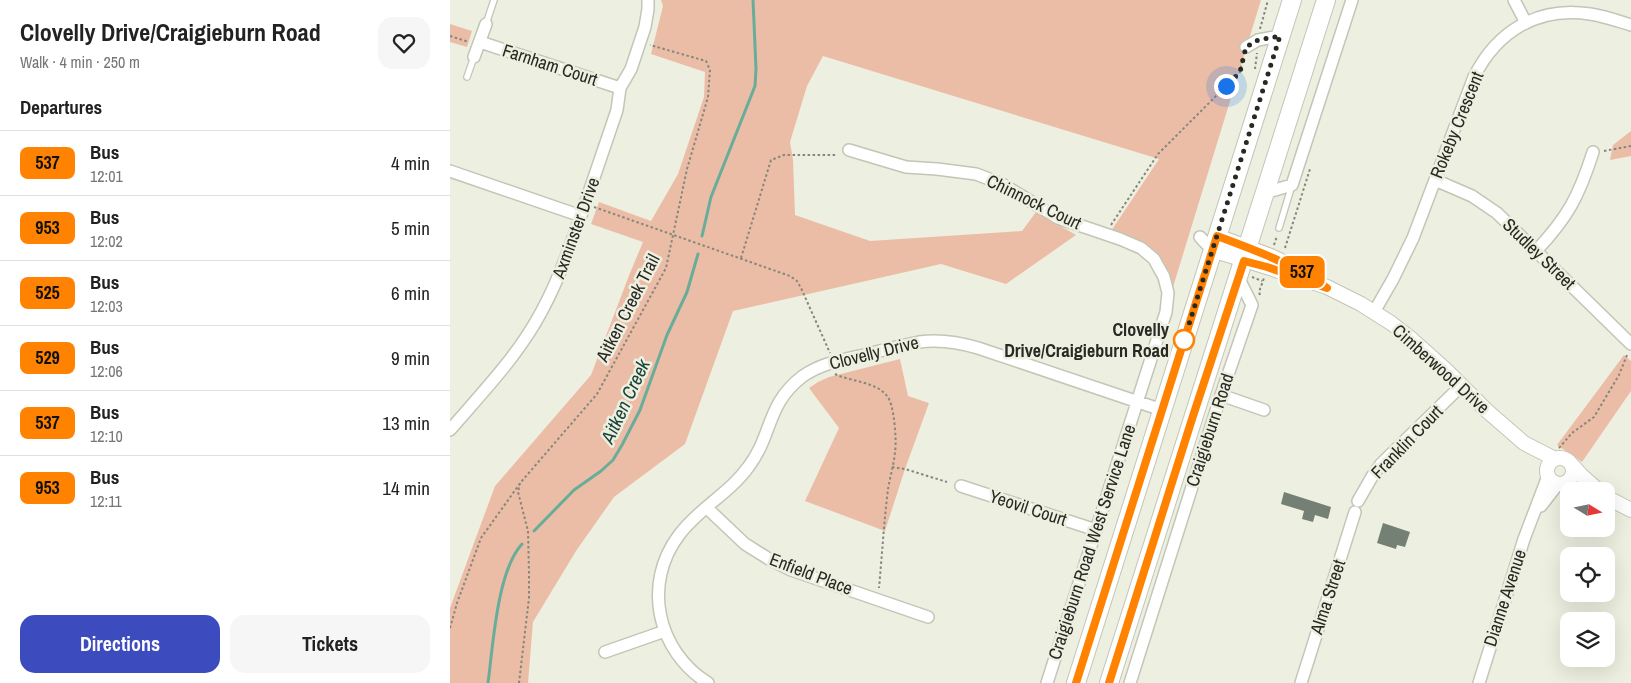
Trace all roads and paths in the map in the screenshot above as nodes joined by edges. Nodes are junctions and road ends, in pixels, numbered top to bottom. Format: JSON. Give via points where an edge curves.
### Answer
{"nodes":[{"id":1,"x":494,"y":0,"type":"edge"},
{"id":2,"x":648,"y":0,"type":"edge"},
{"id":3,"x":1268,"y":0,"type":"edge"},
{"id":4,"x":1292,"y":0,"type":"edge"},
{"id":5,"x":1326,"y":0,"type":"edge"},
{"id":6,"x":1352,"y":0,"type":"edge"},
{"id":7,"x":1514,"y":0,"type":"edge"},
{"id":8,"x":1526,"y":23,"type":"junction"},
{"id":9,"x":486,"y":24,"type":"joint"},
{"id":10,"x":1631,"y":25,"type":"edge"},
{"id":11,"x":450,"y":36,"type":"edge"},
{"id":12,"x":1280,"y":36,"type":"junction"},
{"id":13,"x":652,"y":38,"type":"dead end"},
{"id":14,"x":1258,"y":40,"type":"junction"},
{"id":15,"x":1246,"y":47,"type":"joint"},
{"id":16,"x":477,"y":49,"type":"junction"},
{"id":17,"x":467,"y":78,"type":"dead end"},
{"id":18,"x":620,"y":88,"type":"junction"},
{"id":19,"x":1631,"y":146,"type":"edge"},
{"id":20,"x":849,"y":150,"type":"dead end"},
{"id":21,"x":1593,"y":152,"type":"joint"},
{"id":22,"x":836,"y":155,"type":"dead end"},
{"id":23,"x":450,"y":172,"type":"edge"},
{"id":24,"x":1435,"y":180,"type":"junction"},
{"id":25,"x":1292,"y":186,"type":"junction"},
{"id":26,"x":1265,"y":193,"type":"junction"},
{"id":27,"x":585,"y":204,"type":"junction"},
{"id":28,"x":580,"y":216,"type":"junction"},
{"id":29,"x":1111,"y":225,"type":"dead end"},
{"id":30,"x":1279,"y":228,"type":"joint"},
{"id":31,"x":673,"y":234,"type":"junction"},
{"id":32,"x":1214,"y":243,"type":"junction"},
{"id":33,"x":1536,"y":251,"type":"junction"},
{"id":34,"x":1271,"y":256,"type":"junction"},
{"id":35,"x":741,"y":258,"type":"junction"},
{"id":36,"x":1243,"y":261,"type":"junction"},
{"id":37,"x":1327,"y":288,"type":"junction"},
{"id":38,"x":1374,"y":312,"type":"junction"},
{"id":39,"x":1631,"y":344,"type":"edge"},
{"id":40,"x":829,"y":352,"type":"dead end"},
{"id":41,"x":1627,"y":355,"type":"dead end"},
{"id":42,"x":834,"y":373,"type":"dead end"},
{"id":43,"x":1461,"y":386,"type":"junction"},
{"id":44,"x":1221,"y":395,"type":"junction"},
{"id":45,"x":1137,"y":402,"type":"junction"},
{"id":46,"x":1162,"y":410,"type":"junction"},
{"id":47,"x":1264,"y":410,"type":"dead end"},
{"id":48,"x":450,"y":430,"type":"edge"},
{"id":49,"x":1524,"y":443,"type":"junction"},
{"id":50,"x":1557,"y":453,"type":"junction"},
{"id":51,"x":1573,"y":466,"type":"junction"},
{"id":52,"x":892,"y":467,"type":"junction"},
{"id":53,"x":1555,"y":479,"type":"junction"},
{"id":54,"x":520,"y":482,"type":"junction"},
{"id":55,"x":947,"y":482,"type":"dead end"},
{"id":56,"x":1564,"y":482,"type":"edge"},
{"id":57,"x":1589,"y":482,"type":"edge"},
{"id":58,"x":961,"y":486,"type":"dead end"},
{"id":59,"x":1615,"y":502,"type":"edge"},
{"id":60,"x":1357,"y":507,"type":"joint"},
{"id":61,"x":707,"y":508,"type":"junction"},
{"id":62,"x":1631,"y":510,"type":"edge"},
{"id":63,"x":1096,"y":530,"type":"junction"},
{"id":64,"x":1161,"y":584,"type":"junction"},
{"id":65,"x":879,"y":588,"type":"dead end"},
{"id":66,"x":1134,"y":602,"type":"junction"},
{"id":67,"x":928,"y":617,"type":"dead end"},
{"id":68,"x":450,"y":628,"type":"edge"},
{"id":69,"x":664,"y":630,"type":"junction"},
{"id":70,"x":605,"y":652,"type":"dead end"},
{"id":71,"x":519,"y":683,"type":"edge"},
{"id":72,"x":708,"y":683,"type":"edge"},
{"id":73,"x":1047,"y":683,"type":"edge"},
{"id":74,"x":1076,"y":683,"type":"edge"},
{"id":75,"x":1109,"y":683,"type":"edge"},
{"id":76,"x":1130,"y":683,"type":"edge"},
{"id":77,"x":1301,"y":683,"type":"edge"},
{"id":78,"x":1479,"y":683,"type":"edge"}],
"edges":[{"from":1,"to":9,"type":"lane"},
{"from":2,"to":18,"type":"street","name":"Axminster Drive","via":[[645,27]]},
{"from":3,"to":14,"type":"path"},
{"from":4,"to":12,"type":"main road"},
{"from":5,"to":26,"type":"main road","name":"Craigieburn Road"},
{"from":6,"to":25,"type":"street"},
{"from":7,"to":8,"type":"street"},
{"from":8,"to":10,"type":"street","name":"Rokeby Crescent","via":[[1552,14],[1576,12]]},
{"from":8,"to":24,"type":"street","name":"Rokeby Crescent","via":[[1496,44],[1481,64]]},
{"from":9,"to":16,"type":"street"},
{"from":11,"to":16,"type":"path","via":[[474,44]]},
{"from":12,"to":14,"type":"street"},
{"from":12,"to":32,"type":"main road"},
{"from":13,"to":31,"type":"path","name":"Aitken Creek Trail","via":[[650,45],[706,62],[710,70],[708,97]]},
{"from":14,"to":15,"type":"street"},
{"from":15,"to":29,"type":"path","via":[[1240,72],[1158,154]]},
{"from":16,"to":17,"type":"lane"},
{"from":16,"to":18,"type":"street","name":"Farnham Court"},
{"from":18,"to":27,"type":"street","name":"Axminster Drive","via":[[617,110]]},
{"from":19,"to":21,"type":"path"},
{"from":20,"to":45,"type":"street","name":"Chinnock Court","via":[[906,167],[976,174],[1002,184],[1058,218],[1120,239],[1144,251],[1164,277],[1168,293],[1166,312]]},
{"from":21,"to":33,"type":"street","via":[[1572,205]]},
{"from":22,"to":35,"type":"path","via":[[784,155],[771,160]]},
{"from":23,"to":28,"type":"street"},
{"from":24,"to":33,"type":"street","name":"Studley Street","via":[[1484,204],[1508,222]]},
{"from":24,"to":38,"type":"street","name":"Rokeby Crescent","via":[[1414,238]]},
{"from":25,"to":26,"type":"street"},
{"from":25,"to":30,"type":"lane"},
{"from":26,"to":36,"type":"main road","name":"Craigieburn Road"},
{"from":27,"to":28,"type":"street","name":"Axminster Drive"},
{"from":27,"to":31,"type":"path"},
{"from":28,"to":48,"type":"street","name":"Axminster Drive","via":[[557,280],[535,323],[503,369]]},
{"from":30,"to":34,"type":"path"},
{"from":31,"to":35,"type":"path"},
{"from":31,"to":54,"type":"path","name":"Aitken Creek Trail","via":[[666,268],[597,394]]},
{"from":32,"to":36,"type":"street"},
{"from":32,"to":46,"type":"main road"},
{"from":33,"to":39,"type":"street","name":"Studley Street"},
{"from":34,"to":36,"type":"street","name":"Cimberwood Drive"},
{"from":34,"to":37,"type":"street","name":"Cimberwood Drive"},
{"from":35,"to":40,"type":"path","via":[[797,281]]},
{"from":36,"to":37,"type":"street","name":"Cimberwood Drive"},
{"from":36,"to":44,"type":"street","name":"Craigieburn Road","via":[[1252,305]]},
{"from":36,"to":66,"type":"main road","name":"Craigieburn Road"},
{"from":37,"to":38,"type":"street","name":"Cimberwood Drive"},
{"from":38,"to":43,"type":"street","name":"Cimberwood Drive","via":[[1408,336]]},
{"from":41,"to":50,"type":"path","via":[[1594,417],[1572,433]]},
{"from":42,"to":52,"type":"path","via":[[864,382],[886,394],[891,401],[896,450]]},
{"from":43,"to":49,"type":"street","name":"Cimberwood Drive"},
{"from":43,"to":60,"type":"street","name":"Franklin Court","via":[[1381,464]]},
{"from":44,"to":47,"type":"street"},
{"from":44,"to":64,"type":"street","name":"Craigieburn Road"},
{"from":45,"to":46,"type":"street","name":"Clovelly Drive"},
{"from":45,"to":61,"type":"street","name":"Clovelly Drive","via":[[953,341],[919,342],[831,362],[805,375],[788,390],[775,407],[751,463],[736,482]]},
{"from":45,"to":63,"type":"street","name":"Craigieburn Road West Service Lane"},
{"from":46,"to":74,"type":"main road"},
{"from":49,"to":50,"type":"street","name":"Cimberwood Drive"},
{"from":49,"to":53,"type":"street","name":"Cimberwood Drive"},
{"from":50,"to":51,"type":"street","name":"Cimberwood Drive"},
{"from":50,"to":53,"type":"street","via":[[1549,465]]},
{"from":51,"to":53,"type":"street","via":[[1572,479]]},
{"from":51,"to":57,"type":"street"},
{"from":52,"to":55,"type":"path"},
{"from":52,"to":65,"type":"path"},
{"from":53,"to":56,"type":"street"},
{"from":53,"to":78,"type":"street","name":"Dianne Avenue","via":[[1524,539]]},
{"from":54,"to":68,"type":"path","name":"Aitken Creek Trail","via":[[481,538]]},
{"from":54,"to":71,"type":"path","via":[[518,492],[528,531],[529,598]]},
{"from":58,"to":63,"type":"street","name":"Yeovil Court"},
{"from":59,"to":62,"type":"street"},
{"from":60,"to":77,"type":"street","name":"Alma Street"},
{"from":61,"to":67,"type":"street","name":"Enfield Place","via":[[745,544],[791,570]]},
{"from":61,"to":69,"type":"street","name":"Clovelly Drive","via":[[679,535],[664,563],[658,595]]},
{"from":63,"to":73,"type":"street","name":"Craigieburn Road West Service Lane"},
{"from":64,"to":66,"type":"street"},
{"from":64,"to":76,"type":"street","name":"Craigieburn Road"},
{"from":66,"to":75,"type":"main road","name":"Craigieburn Road"},
{"from":69,"to":70,"type":"street"},
{"from":69,"to":72,"type":"street","name":"Clovelly Drive","via":[[677,655]]}]}
